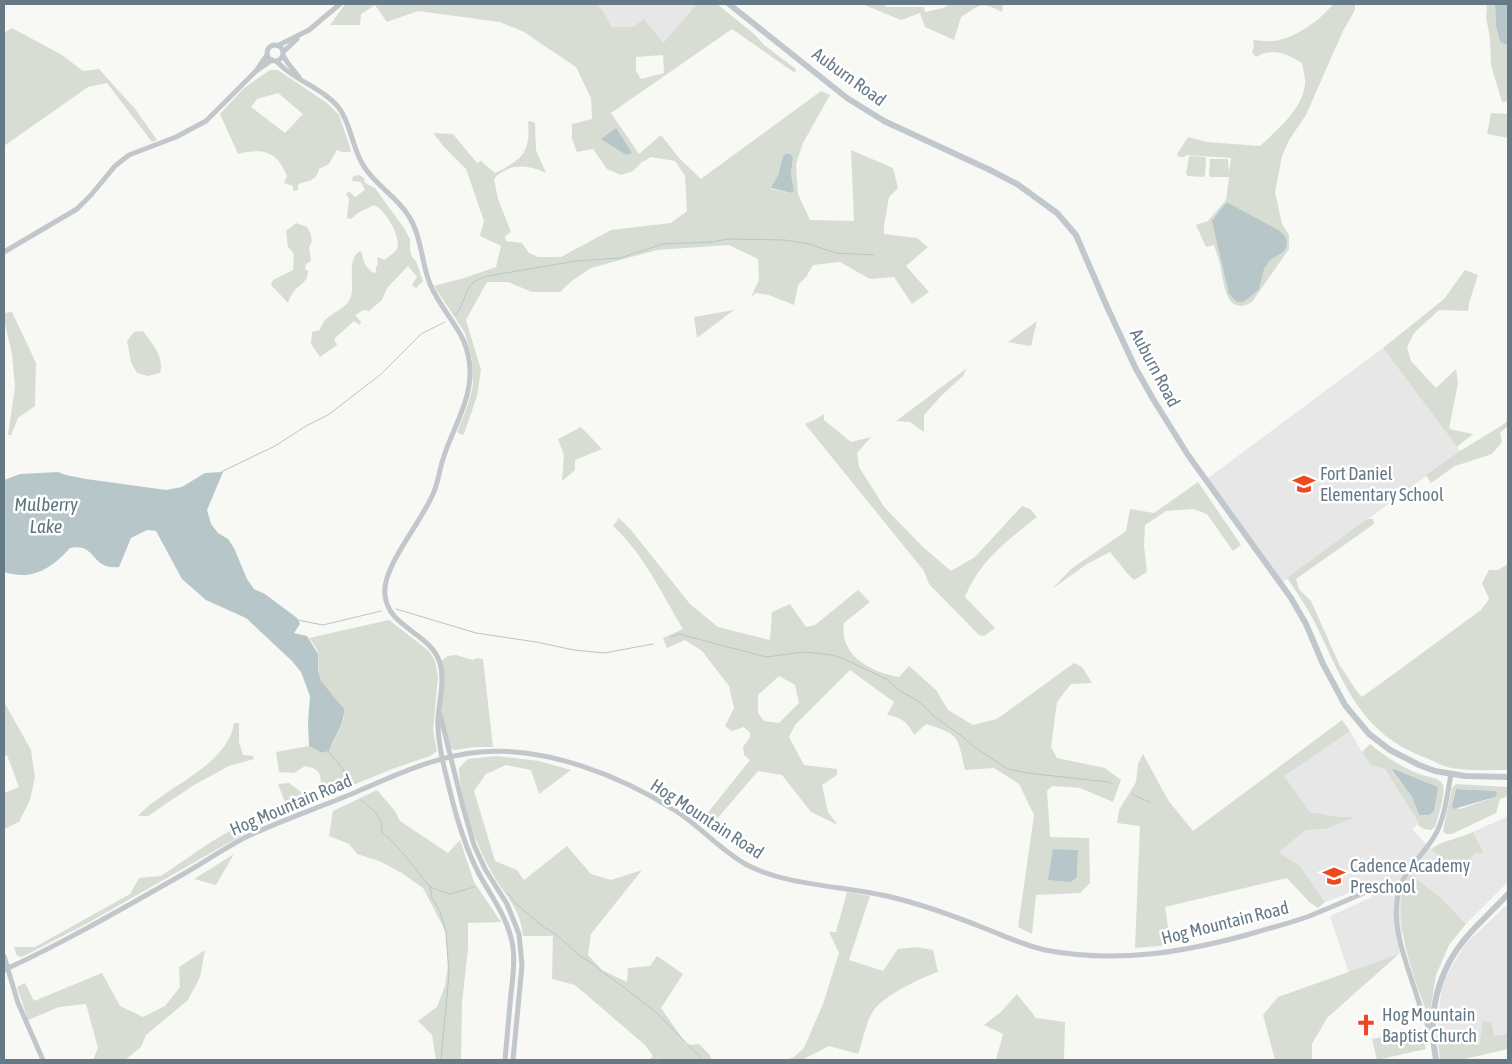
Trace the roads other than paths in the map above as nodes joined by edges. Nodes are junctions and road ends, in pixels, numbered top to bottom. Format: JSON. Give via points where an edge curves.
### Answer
{"nodes":[{"id":1,"x":340,"y":4,"type":"edge"},
{"id":2,"x":729,"y":4,"type":"edge"},
{"id":3,"x":299,"y":36,"type":"junction"},
{"id":4,"x":279,"y":45,"type":"junction"},
{"id":5,"x":283,"y":54,"type":"junction"},
{"id":6,"x":267,"y":55,"type":"junction"},
{"id":7,"x":274,"y":61,"type":"junction"},
{"id":8,"x":256,"y":71,"type":"junction"},
{"id":9,"x":299,"y":78,"type":"junction"},
{"id":10,"x":4,"y":252,"type":"edge"},
{"id":11,"x":439,"y":706,"type":"junction"},
{"id":12,"x":450,"y":756,"type":"junction"},
{"id":13,"x":442,"y":759,"type":"junction"},
{"id":14,"x":1451,"y":774,"type":"junction"},
{"id":15,"x":1508,"y":777,"type":"edge"},
{"id":16,"x":1400,"y":889,"type":"junction"},
{"id":17,"x":1508,"y":894,"type":"edge"},
{"id":18,"x":4,"y":956,"type":"edge"},
{"id":19,"x":6,"y":969,"type":"edge"},
{"id":20,"x":1433,"y":1037,"type":"junction"},
{"id":21,"x":43,"y":1060,"type":"edge"},
{"id":22,"x":505,"y":1060,"type":"edge"},
{"id":23,"x":513,"y":1060,"type":"edge"},
{"id":24,"x":1436,"y":1060,"type":"edge"}],
"edges":[{"from":1,"to":3,"type":"street"},
{"from":2,"to":14,"type":"main road","name":"Auburn Road","via":[[847,98],[884,121],[1017,184],[1057,212],[1076,235],[1135,367],[1153,399],[1188,455],[1291,598],[1345,705],[1369,734],[1390,750],[1419,765]]},
{"from":3,"to":4,"type":"street"},
{"from":3,"to":5,"type":"street"},
{"from":4,"to":5,"type":"street"},
{"from":4,"to":6,"type":"street","via":[[270,46]]},
{"from":5,"to":7,"type":"street"},
{"from":5,"to":9,"type":"street"},
{"from":6,"to":7,"type":"street"},
{"from":6,"to":8,"type":"street"},
{"from":7,"to":8,"type":"street"},
{"from":7,"to":9,"type":"street"},
{"from":8,"to":10,"type":"street","via":[[206,121],[176,137],[129,155],[114,166],[77,209]]},
{"from":9,"to":11,"type":"street","via":[[333,101],[341,111],[364,166],[410,217],[430,284],[458,328],[469,357],[467,396],[444,456],[435,491],[389,571],[384,590],[392,614],[427,643],[438,658],[441,672]]},
{"from":11,"to":12,"type":"street"},
{"from":11,"to":13,"type":"street"},
{"from":12,"to":13,"type":"street","name":"Hog Mountain Road"},
{"from":12,"to":16,"type":"street","name":"Hog Mountain Road","via":[[517,751],[564,761],[619,781],[676,811],[746,864],[759,870],[925,906],[1030,946],[1057,952],[1109,956],[1175,952],[1293,922],[1375,888],[1390,886]]},
{"from":12,"to":23,"type":"street","via":[[474,846],[507,904],[519,934],[522,965]]},
{"from":13,"to":19,"type":"street","name":"Hog Mountain Road","via":[[392,775],[245,838],[102,920]]},
{"from":13,"to":22,"type":"street","via":[[467,848],[478,873],[502,911],[514,949]]},
{"from":14,"to":15,"type":"main road","name":"Auburn Road"},
{"from":14,"to":16,"type":"street","via":[[1437,832],[1407,873]]},
{"from":16,"to":20,"type":"street","via":[[1397,924],[1401,949]]},
{"from":17,"to":20,"type":"main road","via":[[1455,951],[1439,981]]},
{"from":18,"to":19,"type":"street"},
{"from":19,"to":21,"type":"street"},
{"from":20,"to":24,"type":"main road"}]}
